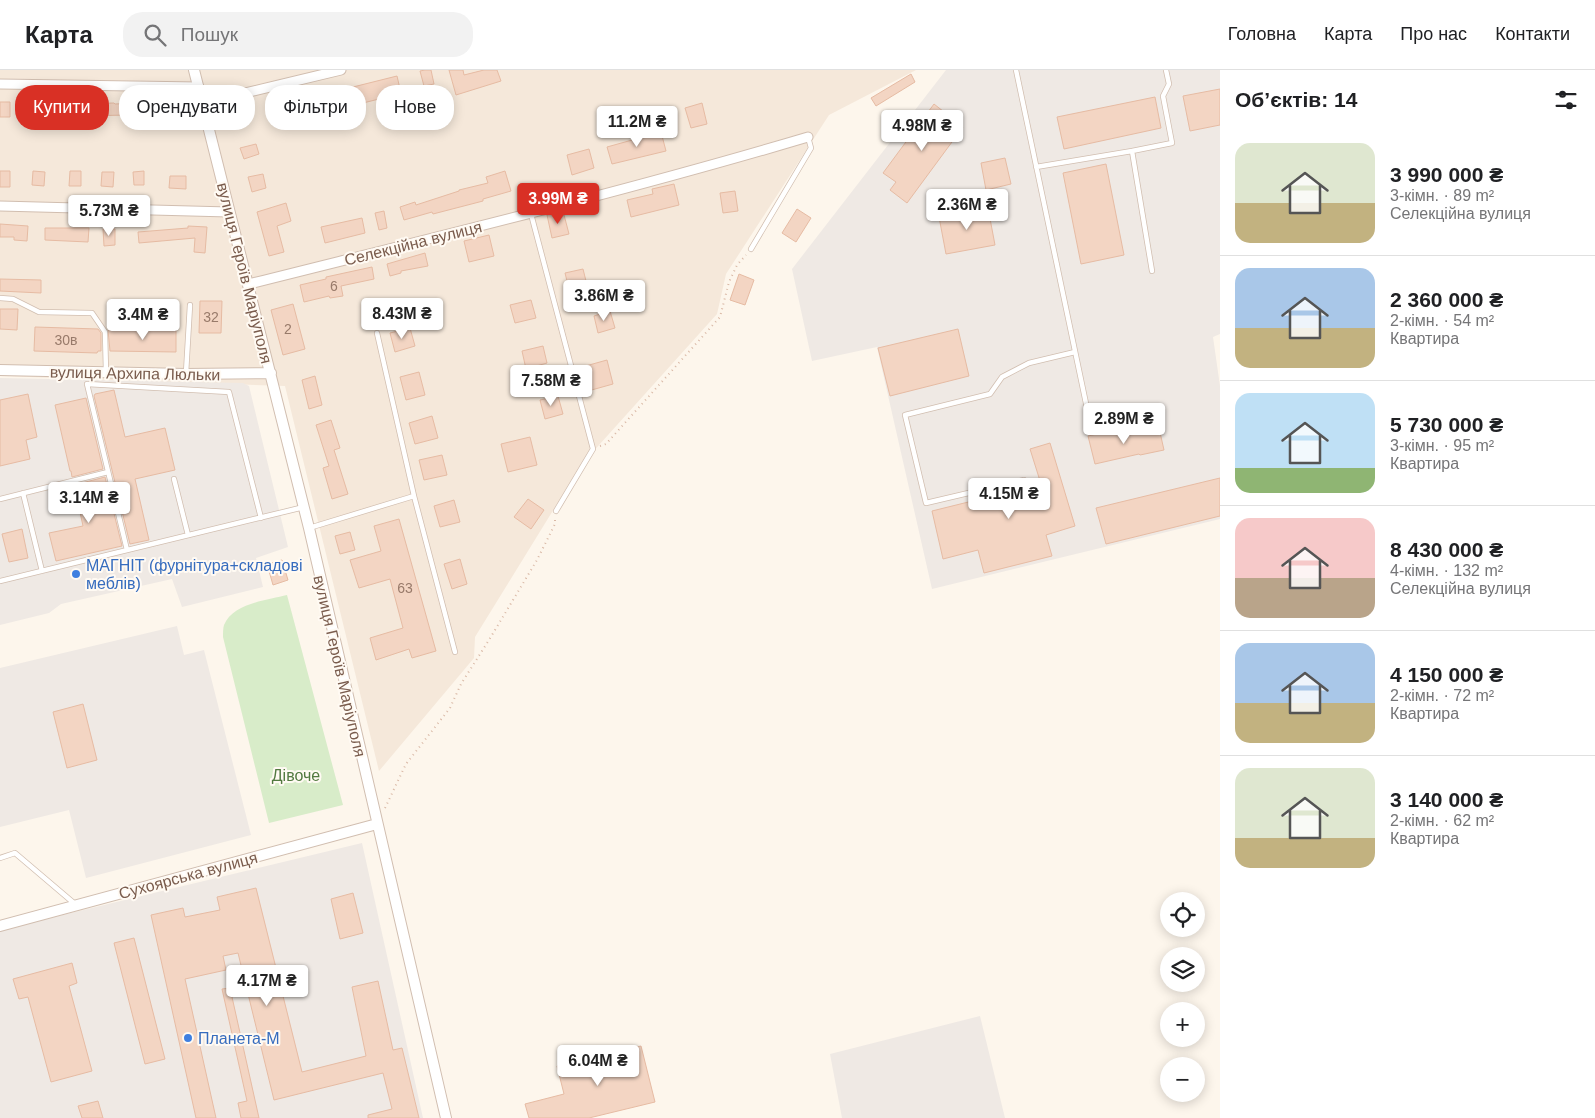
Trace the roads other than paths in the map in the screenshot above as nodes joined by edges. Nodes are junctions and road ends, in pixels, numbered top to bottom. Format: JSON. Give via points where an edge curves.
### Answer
{"nodes":[{"id":1,"x":194,"y":70,"type":"edge"},
{"id":2,"x":341,"y":70,"type":"edge"},
{"id":3,"x":1016,"y":70,"type":"edge"},
{"id":4,"x":1166,"y":70,"type":"edge"},
{"id":5,"x":0,"y":84,"type":"edge"},
{"id":6,"x":198,"y":85,"type":"edge"},
{"id":7,"x":119,"y":86,"type":"edge"},
{"id":8,"x":255,"y":91,"type":"edge"},
{"id":9,"x":210,"y":130,"type":"edge"},
{"id":10,"x":808,"y":136,"type":"joint"},
{"id":11,"x":1132,"y":150,"type":"junction"},
{"id":12,"x":1036,"y":167,"type":"junction"},
{"id":13,"x":0,"y":206,"type":"edge"},
{"id":14,"x":230,"y":212,"type":"junction"},
{"id":15,"x":531,"y":214,"type":"junction"},
{"id":16,"x":751,"y":249,"type":"road end"},
{"id":17,"x":1152,"y":271,"type":"dead end"},
{"id":18,"x":249,"y":284,"type":"junction"},
{"id":19,"x":0,"y":298,"type":"edge"},
{"id":20,"x":190,"y":305,"type":"dead end"},
{"id":21,"x":377,"y":333,"type":"dead end"},
{"id":22,"x":1075,"y":352,"type":"junction"},
{"id":23,"x":0,"y":370,"type":"edge"},
{"id":24,"x":106,"y":373,"type":"junction"},
{"id":25,"x":271,"y":373,"type":"junction"},
{"id":26,"x":186,"y":374,"type":"junction"},
{"id":27,"x":1092,"y":432,"type":"dead end"},
{"id":28,"x":108,"y":472,"type":"junction"},
{"id":29,"x":174,"y":479,"type":"dead end"},
{"id":30,"x":1024,"y":480,"type":"dead end"},
{"id":31,"x":23,"y":493,"type":"junction"},
{"id":32,"x":414,"y":496,"type":"junction"},
{"id":33,"x":0,"y":499,"type":"edge"},
{"id":34,"x":304,"y":507,"type":"junction"},
{"id":35,"x":556,"y":511,"type":"road end"},
{"id":36,"x":261,"y":518,"type":"junction"},
{"id":37,"x":309,"y":528,"type":"junction"},
{"id":38,"x":188,"y":535,"type":"junction"},
{"id":39,"x":127,"y":550,"type":"junction"},
{"id":40,"x":42,"y":571,"type":"junction"},
{"id":41,"x":0,"y":581,"type":"edge"},
{"id":42,"x":455,"y":652,"type":"dead end"},
{"id":43,"x":377,"y":824,"type":"junction"},
{"id":44,"x":0,"y":858,"type":"edge"},
{"id":45,"x":76,"y":905,"type":"junction"},
{"id":46,"x":0,"y":926,"type":"edge"},
{"id":47,"x":446,"y":1118,"type":"edge"}],
"edges":[{"from":1,"to":6,"type":"street","name":"вулиця Героїв Маріуполя"},
{"from":2,"to":8,"type":"street"},
{"from":3,"to":12,"type":"lane"},
{"from":4,"to":11,"type":"lane","via":[[1169,84],[1163,96],[1172,143]]},
{"from":5,"to":7,"type":"street"},
{"from":9,"to":14,"type":"street","name":"вулиця Героїв Маріуполя"},
{"from":10,"to":15,"type":"street","name":"Селекційна вулиця"},
{"from":10,"to":16,"type":"lane","via":[[811,148]]},
{"from":11,"to":12,"type":"lane"},
{"from":11,"to":17,"type":"lane"},
{"from":12,"to":22,"type":"lane"},
{"from":13,"to":14,"type":"street"},
{"from":14,"to":18,"type":"street","name":"вулиця Героїв Маріуполя"},
{"from":15,"to":18,"type":"street","name":"Селекційна вулиця"},
{"from":15,"to":35,"type":"lane","via":[[593,449]]},
{"from":18,"to":25,"type":"street","name":"вулиця Героїв Маріуполя"},
{"from":19,"to":24,"type":"lane","via":[[13,299],[39,312],[92,313],[105,332]]},
{"from":20,"to":26,"type":"lane"},
{"from":21,"to":32,"type":"lane"},
{"from":22,"to":27,"type":"lane"},
{"from":22,"to":30,"type":"lane","via":[[1029,363],[1002,377],[990,394],[905,415],[926,503]]},
{"from":23,"to":24,"type":"street","name":"вулиця Архипа Люльки"},
{"from":24,"to":26,"type":"street","name":"вулиця Архипа Люльки"},
{"from":25,"to":26,"type":"street","name":"вулиця Архипа Люльки"},
{"from":25,"to":34,"type":"street","name":"вулиця Героїв Маріуполя"},
{"from":28,"to":31,"type":"lane"},
{"from":28,"to":36,"type":"lane","via":[[87,384],[229,392]]},
{"from":28,"to":39,"type":"lane"},
{"from":29,"to":38,"type":"lane"},
{"from":31,"to":33,"type":"lane"},
{"from":31,"to":40,"type":"lane"},
{"from":32,"to":37,"type":"lane"},
{"from":32,"to":42,"type":"lane"},
{"from":34,"to":36,"type":"lane"},
{"from":34,"to":37,"type":"street","name":"вулиця Героїв Маріуполя"},
{"from":36,"to":38,"type":"lane"},
{"from":37,"to":43,"type":"street","name":"вулиця Героїв Маріуполя"},
{"from":38,"to":39,"type":"lane"},
{"from":39,"to":40,"type":"lane"},
{"from":40,"to":41,"type":"lane"},
{"from":43,"to":45,"type":"street","name":"Сухоярська вулиця"},
{"from":43,"to":47,"type":"street","name":"вулиця Героїв Маріуполя"},
{"from":44,"to":45,"type":"lane","via":[[15,854]]},
{"from":45,"to":46,"type":"street","name":"Сухоярська вулиця"}]}
